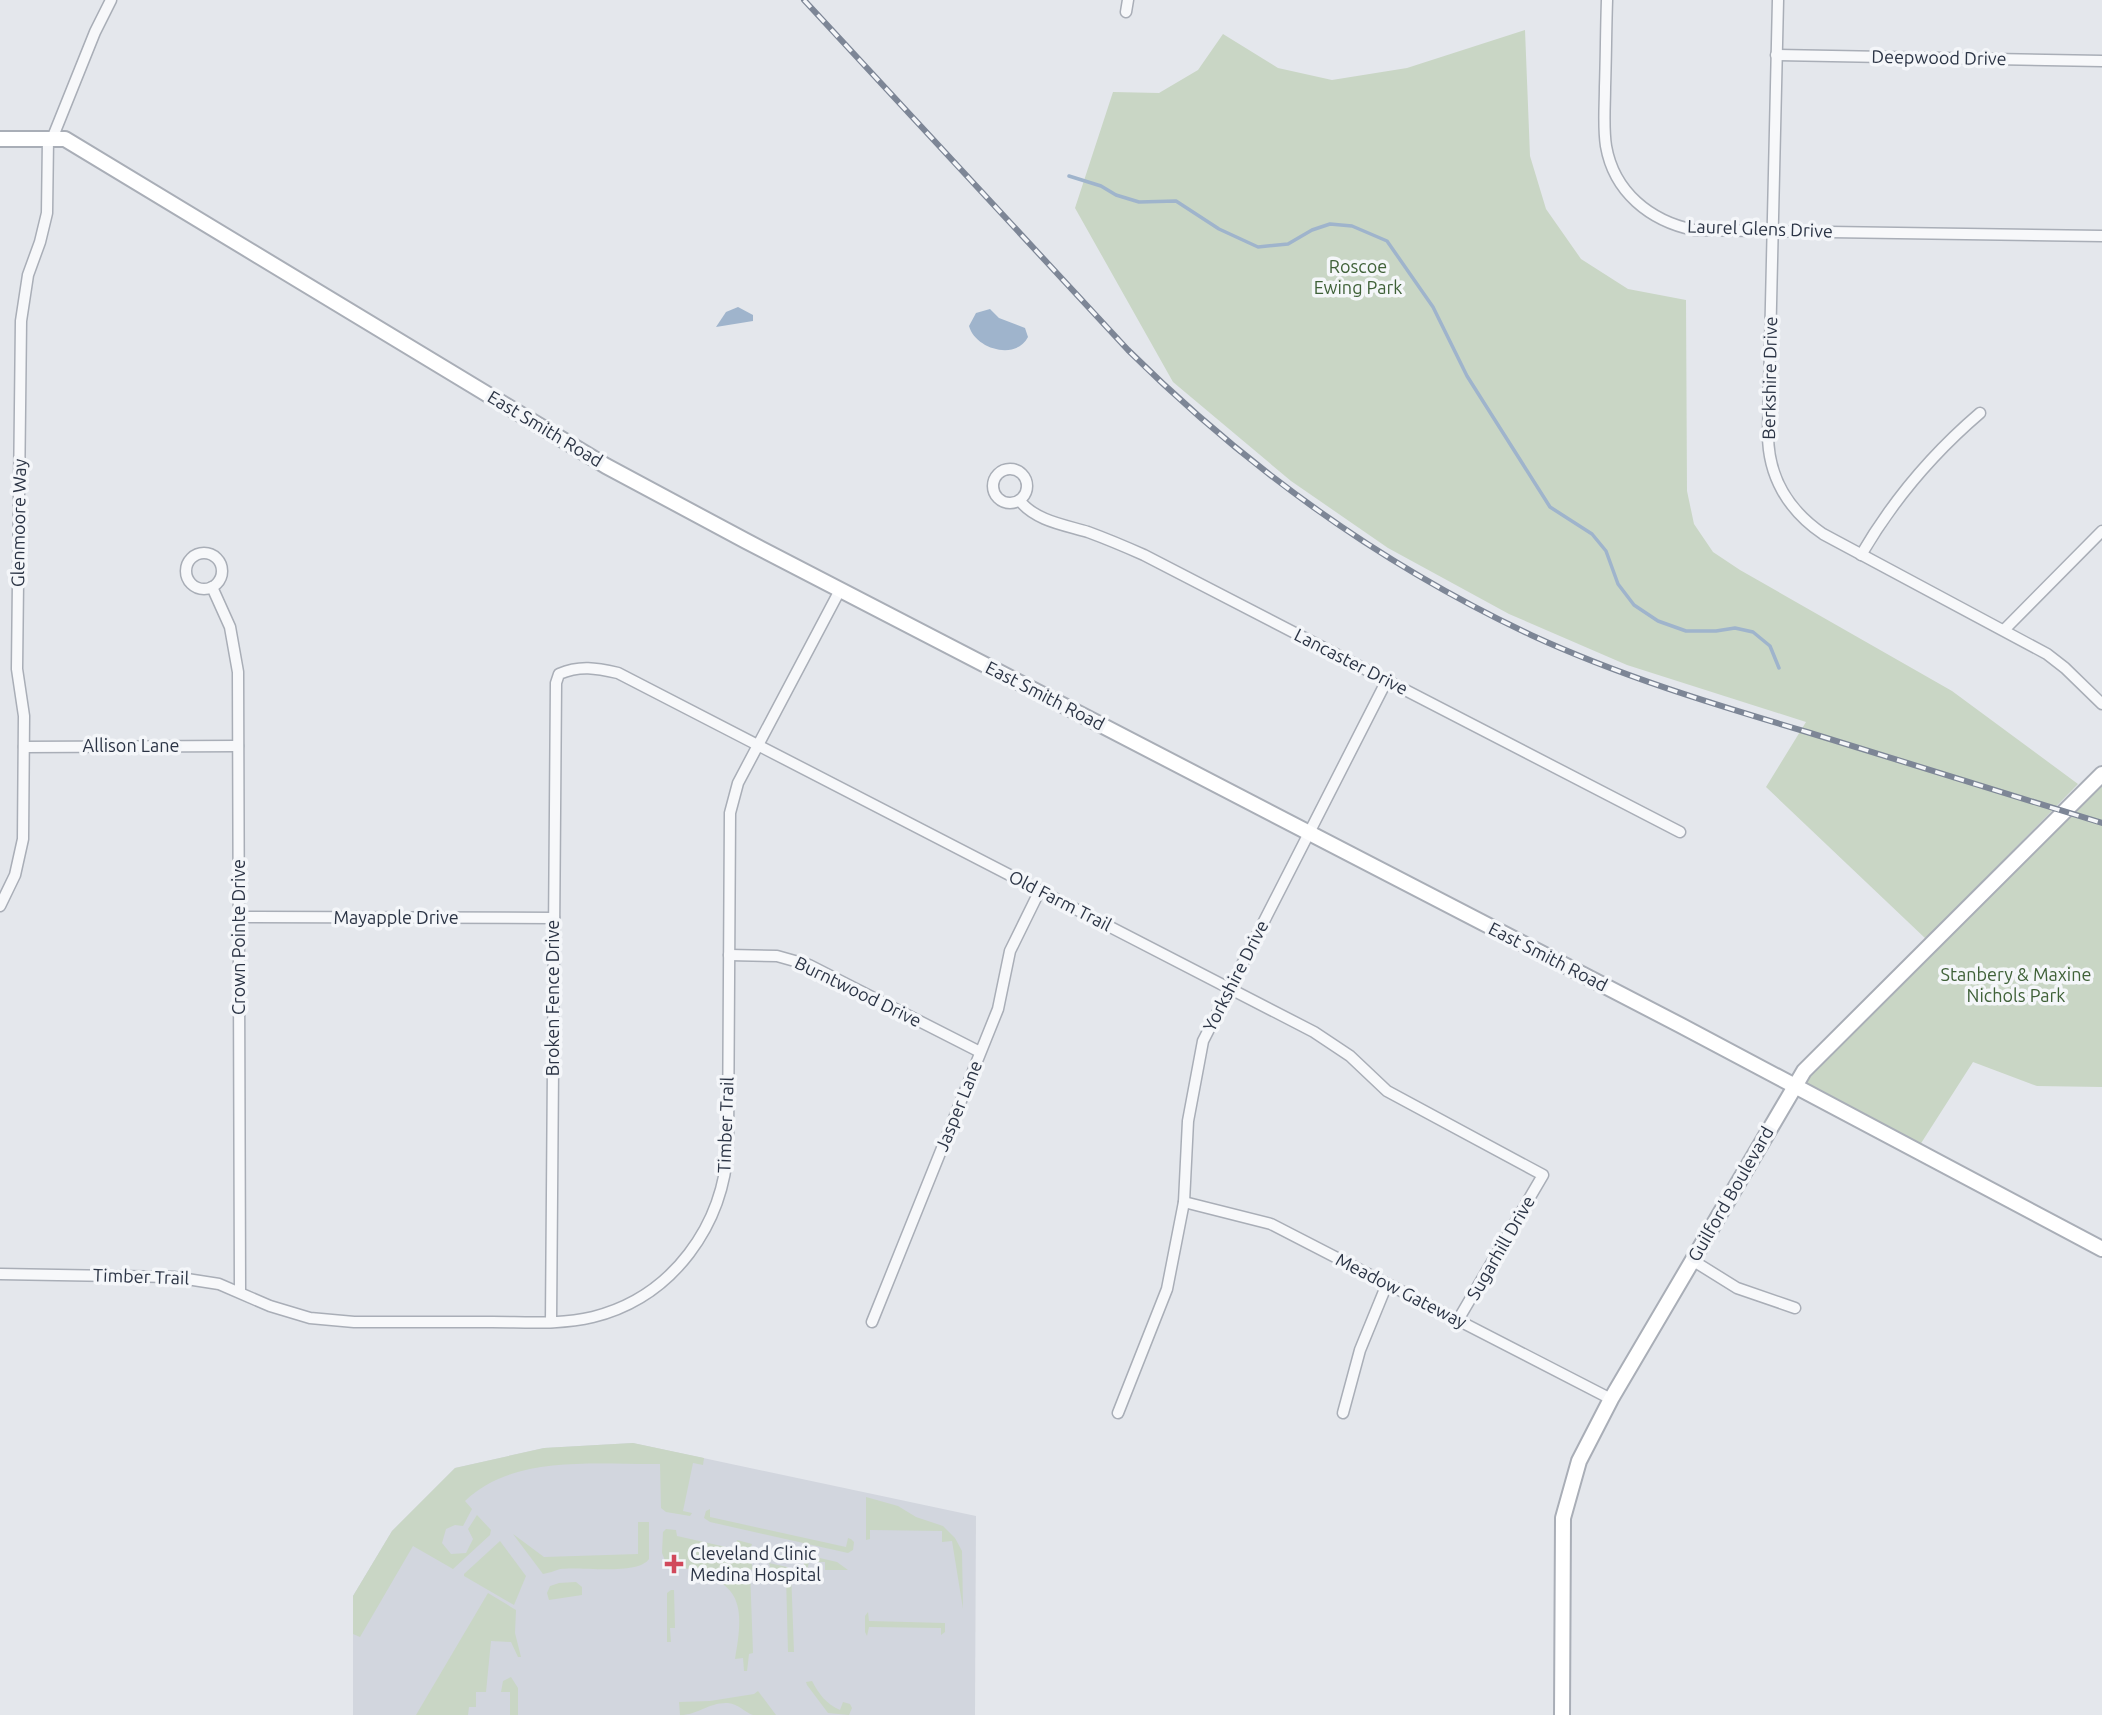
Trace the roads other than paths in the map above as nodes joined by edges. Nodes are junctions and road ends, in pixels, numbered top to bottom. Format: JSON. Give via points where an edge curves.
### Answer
{"nodes":[{"id":1,"x":111,"y":0,"type":"edge"},
{"id":2,"x":1128,"y":0,"type":"edge"},
{"id":3,"x":1607,"y":0,"type":"edge"},
{"id":4,"x":1777,"y":0,"type":"edge"},
{"id":5,"x":1126,"y":12,"type":"dead end"},
{"id":6,"x":1776,"y":55,"type":"junction"},
{"id":7,"x":2102,"y":61,"type":"edge"},
{"id":8,"x":0,"y":139,"type":"edge"},
{"id":9,"x":50,"y":139,"type":"junction"},
{"id":10,"x":1773,"y":231,"type":"junction"},
{"id":11,"x":2102,"y":236,"type":"edge"},
{"id":12,"x":1980,"y":413,"type":"dead end"},
{"id":13,"x":1020,"y":500,"type":"dead end"},
{"id":14,"x":2102,"y":531,"type":"edge"},
{"id":15,"x":1861,"y":555,"type":"junction"},
{"id":16,"x":212,"y":587,"type":"dead end"},
{"id":17,"x":840,"y":590,"type":"junction"},
{"id":18,"x":2004,"y":630,"type":"junction"},
{"id":19,"x":559,"y":674,"type":"joint"},
{"id":20,"x":1387,"y":680,"type":"junction"},
{"id":21,"x":2102,"y":704,"type":"edge"},
{"id":22,"x":758,"y":745,"type":"junction"},
{"id":23,"x":239,"y":746,"type":"junction"},
{"id":24,"x":24,"y":747,"type":"junction"},
{"id":25,"x":2102,"y":774,"type":"edge"},
{"id":26,"x":1309,"y":832,"type":"junction"},
{"id":27,"x":1680,"y":832,"type":"dead end"},
{"id":28,"x":1040,"y":890,"type":"junction"},
{"id":29,"x":0,"y":906,"type":"edge"},
{"id":30,"x":239,"y":917,"type":"junction"},
{"id":31,"x":554,"y":918,"type":"junction"},
{"id":32,"x":729,"y":955,"type":"junction"},
{"id":33,"x":1229,"y":988,"type":"junction"},
{"id":34,"x":980,"y":1052,"type":"junction"},
{"id":35,"x":1794,"y":1086,"type":"junction"},
{"id":36,"x":1543,"y":1175,"type":"joint"},
{"id":37,"x":1184,"y":1202,"type":"junction"},
{"id":38,"x":2102,"y":1249,"type":"edge"},
{"id":39,"x":1692,"y":1260,"type":"junction"},
{"id":40,"x":0,"y":1274,"type":"edge"},
{"id":41,"x":1387,"y":1284,"type":"junction"},
{"id":42,"x":240,"y":1291,"type":"junction"},
{"id":43,"x":1795,"y":1308,"type":"dead end"},
{"id":44,"x":1458,"y":1320,"type":"junction"},
{"id":45,"x":872,"y":1321,"type":"dead end"},
{"id":46,"x":551,"y":1322,"type":"junction"},
{"id":47,"x":1611,"y":1399,"type":"junction"},
{"id":48,"x":1118,"y":1413,"type":"dead end"},
{"id":49,"x":1343,"y":1413,"type":"dead end"},
{"id":50,"x":1562,"y":1715,"type":"edge"}],
"edges":[{"from":1,"to":9,"type":"street"},
{"from":2,"to":5,"type":"street"},
{"from":3,"to":10,"type":"street","name":"Laurel Glens Drive","via":[[1605,134],[1610,161],[1625,190],[1649,213],[1678,227]]},
{"from":4,"to":6,"type":"street","name":"Berkshire Drive"},
{"from":6,"to":7,"type":"street","name":"Deepwood Drive"},
{"from":6,"to":10,"type":"street","name":"Berkshire Drive"},
{"from":8,"to":9,"type":"street","name":"East Smith Road"},
{"from":9,"to":17,"type":"street","name":"East Smith Road","via":[[65,139],[606,467]]},
{"from":9,"to":24,"type":"street","name":"Glenmoore Way","via":[[47,213],[21,321],[18,669]]},
{"from":10,"to":11,"type":"street","name":"Laurel Glens Drive"},
{"from":10,"to":15,"type":"street","name":"Berkshire Drive","via":[[1771,461],[1777,481],[1797,512],[1823,534]]},
{"from":12,"to":15,"type":"street","via":[[1910,482]]},
{"from":13,"to":20,"type":"street","name":"Lancaster Drive","via":[[1051,522],[1144,555]]},
{"from":14,"to":18,"type":"street"},
{"from":15,"to":18,"type":"street","name":"Berkshire Drive"},
{"from":16,"to":23,"type":"street","name":"Crown Pointe Drive","via":[[235,649]]},
{"from":17,"to":22,"type":"street","name":"Timber Trail"},
{"from":17,"to":26,"type":"street","name":"East Smith Road"},
{"from":18,"to":21,"type":"street","name":"Berkshire Drive","via":[[2047,654]]},
{"from":19,"to":22,"type":"street","name":"Old Farm Trail","via":[[591,667],[618,674]]},
{"from":19,"to":31,"type":"street","name":"Broken Fence Drive"},
{"from":20,"to":26,"type":"street","name":"Yorkshire Drive"},
{"from":20,"to":27,"type":"street","name":"Lancaster Drive"},
{"from":22,"to":28,"type":"street","name":"Old Farm Trail"},
{"from":22,"to":32,"type":"street","name":"Timber Trail","via":[[738,783],[730,813]]},
{"from":23,"to":24,"type":"street","name":"Allison Lane"},
{"from":23,"to":30,"type":"street","name":"Crown Pointe Drive"},
{"from":24,"to":29,"type":"street","name":"Glenmoore Way","via":[[20,859]]},
{"from":25,"to":35,"type":"street","name":"Guilford Boulevard"},
{"from":26,"to":33,"type":"street","name":"Yorkshire Drive"},
{"from":26,"to":35,"type":"street","name":"East Smith Road"},
{"from":28,"to":33,"type":"street","name":"Old Farm Trail"},
{"from":28,"to":34,"type":"street","name":"Jasper Lane","via":[[1010,951],[998,1009]]},
{"from":30,"to":31,"type":"street","name":"Mayapple Drive"},
{"from":30,"to":42,"type":"street","name":"Crown Pointe Drive"},
{"from":31,"to":46,"type":"street","name":"Broken Fence Drive"},
{"from":32,"to":34,"type":"street","name":"Burntwood Drive","via":[[777,956],[809,965]]},
{"from":32,"to":46,"type":"street","name":"Timber Trail","via":[[727,1161],[709,1224],[687,1258],[635,1301],[594,1317]]},
{"from":33,"to":36,"type":"street","name":"Old Farm Trail","via":[[1314,1032],[1387,1091]]},
{"from":33,"to":37,"type":"street","name":"Yorkshire Drive","via":[[1203,1041],[1188,1121]]},
{"from":34,"to":45,"type":"street","name":"Jasper Lane"},
{"from":35,"to":38,"type":"street","name":"East Smith Road"},
{"from":35,"to":39,"type":"street","name":"Guilford Boulevard"},
{"from":36,"to":44,"type":"street","name":"Sugarhill Drive"},
{"from":37,"to":41,"type":"street","name":"Meadow Gateway","via":[[1271,1224]]},
{"from":37,"to":48,"type":"street","name":"Yorkshire Drive","via":[[1167,1289]]},
{"from":39,"to":43,"type":"street","via":[[1737,1288]]},
{"from":39,"to":47,"type":"street","name":"Guilford Boulevard"},
{"from":40,"to":42,"type":"street","name":"Timber Trail","via":[[174,1277]]},
{"from":41,"to":44,"type":"street","name":"Meadow Gateway"},
{"from":41,"to":49,"type":"street","via":[[1360,1350]]},
{"from":42,"to":46,"type":"street","name":"Timber Trail","via":[[290,1313],[331,1321]]},
{"from":44,"to":47,"type":"street","name":"Meadow Gateway"},
{"from":47,"to":50,"type":"street","name":"Guilford Boulevard","via":[[1578,1461],[1563,1518]]}]}
